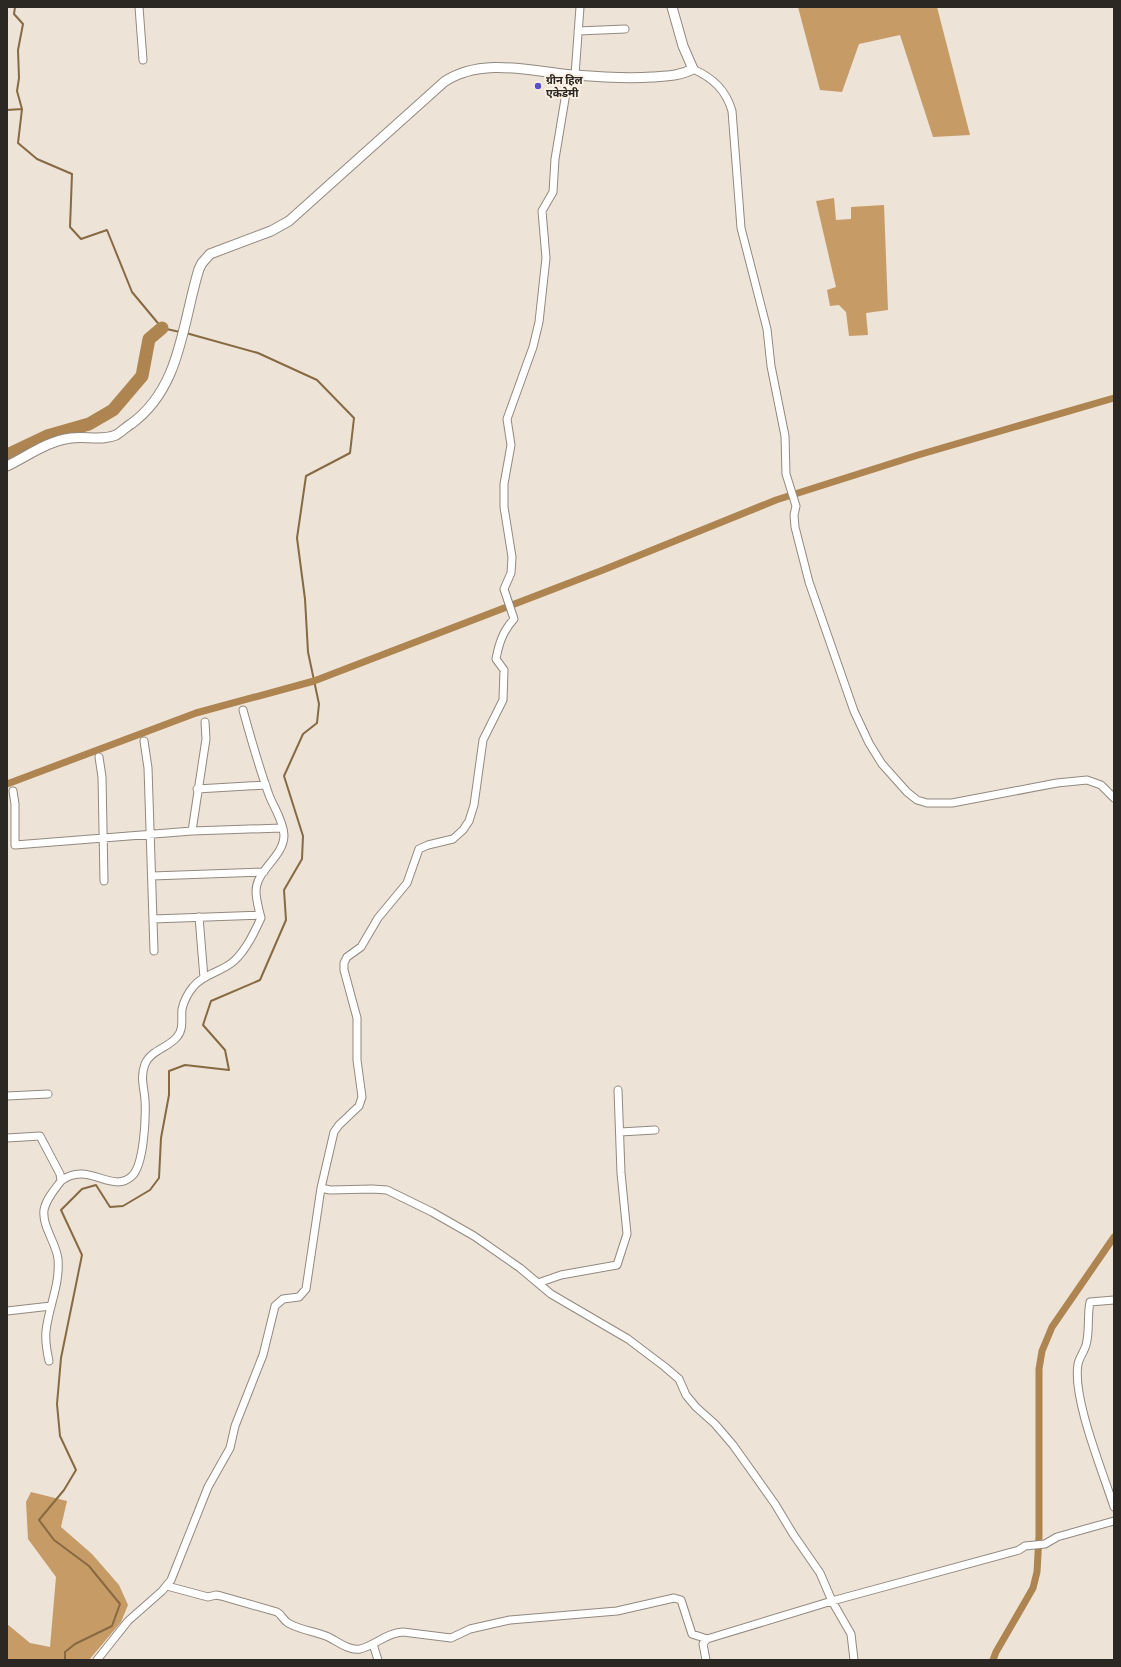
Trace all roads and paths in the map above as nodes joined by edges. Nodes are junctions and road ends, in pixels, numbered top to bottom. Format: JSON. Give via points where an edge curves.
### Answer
{"nodes":[{"id":1,"x":139,"y":7,"type":"edge"},
{"id":2,"x":580,"y":7,"type":"edge"},
{"id":3,"x":672,"y":7,"type":"edge"},
{"id":4,"x":625,"y":29,"type":"dead end"},
{"id":5,"x":578,"y":31,"type":"junction"},
{"id":6,"x":143,"y":60,"type":"dead end"},
{"id":7,"x":693,"y":69,"type":"junction"},
{"id":8,"x":572,"y":75,"type":"junction"},
{"id":9,"x":7,"y":466,"type":"edge"},
{"id":10,"x":243,"y":710,"type":"dead end"},
{"id":11,"x":205,"y":722,"type":"dead end"},
{"id":12,"x":144,"y":742,"type":"dead end"},
{"id":13,"x":98,"y":757,"type":"dead end"},
{"id":14,"x":266,"y":785,"type":"junction"},
{"id":15,"x":197,"y":789,"type":"junction"},
{"id":16,"x":13,"y":791,"type":"dead end"},
{"id":17,"x":1114,"y":798,"type":"edge"},
{"id":18,"x":282,"y":828,"type":"junction"},
{"id":19,"x":192,"y":831,"type":"junction"},
{"id":20,"x":150,"y":833,"type":"junction"},
{"id":21,"x":104,"y":838,"type":"junction"},
{"id":22,"x":264,"y":872,"type":"junction"},
{"id":23,"x":152,"y":876,"type":"junction"},
{"id":24,"x":104,"y":881,"type":"dead end"},
{"id":25,"x":260,"y":915,"type":"junction"},
{"id":26,"x":199,"y":917,"type":"junction"},
{"id":27,"x":153,"y":919,"type":"junction"},
{"id":28,"x":154,"y":950,"type":"dead end"},
{"id":29,"x":204,"y":978,"type":"junction"},
{"id":30,"x":618,"y":1090,"type":"dead end"},
{"id":31,"x":48,"y":1094,"type":"dead end"},
{"id":32,"x":7,"y":1096,"type":"edge"},
{"id":33,"x":655,"y":1130,"type":"dead end"},
{"id":34,"x":620,"y":1132,"type":"junction"},
{"id":35,"x":7,"y":1138,"type":"edge"},
{"id":36,"x":61,"y":1181,"type":"junction"},
{"id":37,"x":321,"y":1188,"type":"junction"},
{"id":38,"x":538,"y":1283,"type":"junction"},
{"id":39,"x":1114,"y":1300,"type":"edge"},
{"id":40,"x":51,"y":1306,"type":"junction"},
{"id":41,"x":7,"y":1311,"type":"edge"},
{"id":42,"x":49,"y":1362,"type":"dead end"},
{"id":43,"x":1114,"y":1507,"type":"edge"},
{"id":44,"x":1114,"y":1521,"type":"edge"},
{"id":45,"x":167,"y":1586,"type":"junction"},
{"id":46,"x":832,"y":1601,"type":"junction"},
{"id":47,"x":707,"y":1640,"type":"junction"},
{"id":48,"x":373,"y":1644,"type":"junction"},
{"id":49,"x":97,"y":1660,"type":"edge"},
{"id":50,"x":378,"y":1660,"type":"edge"},
{"id":51,"x":706,"y":1660,"type":"edge"},
{"id":52,"x":854,"y":1660,"type":"edge"}],
"edges":[{"from":1,"to":6,"type":"street"},
{"from":2,"to":5,"type":"street"},
{"from":3,"to":7,"type":"street","via":[[683,46]]},
{"from":4,"to":5,"type":"street"},
{"from":5,"to":8,"type":"street"},
{"from":7,"to":8,"type":"street","via":[[675,75],[642,78]]},
{"from":7,"to":17,"type":"street","via":[[706,75],[719,86],[727,96],[732,112],[741,228],[767,329],[771,366],[785,436],[787,477],[795,502],[794,520],[809,582],[854,711],[875,753],[908,792],[922,802],[932,804],[1087,780],[1101,785]]},
{"from":8,"to":9,"type":"street","via":[[487,68],[450,78],[289,220],[270,231],[217,251],[206,258],[199,269],[171,373],[158,398],[139,418],[116,434],[104,438],[70,438],[49,444]]},
{"from":8,"to":37,"type":"street","via":[[555,159],[553,192],[542,211],[546,258],[539,322],[533,347],[507,419],[511,445],[504,484],[504,507],[512,557],[511,573],[504,589],[514,619],[506,628],[496,659],[504,670],[503,700],[483,740],[474,805],[469,821],[453,839],[419,849],[406,883],[378,918],[364,943],[347,957],[344,963],[357,1018],[357,1060],[362,1097],[356,1110],[336,1129]]},
{"from":10,"to":14,"type":"street"},
{"from":11,"to":15,"type":"street","via":[[206,739]]},
{"from":12,"to":20,"type":"street"},
{"from":13,"to":21,"type":"street","via":[[102,777]]},
{"from":14,"to":15,"type":"street"},
{"from":14,"to":18,"type":"street"},
{"from":15,"to":19,"type":"street"},
{"from":16,"to":21,"type":"street","via":[[15,845]]},
{"from":18,"to":19,"type":"street"},
{"from":18,"to":22,"type":"street","via":[[284,835],[281,846]]},
{"from":19,"to":20,"type":"street"},
{"from":20,"to":21,"type":"street"},
{"from":20,"to":23,"type":"street"},
{"from":21,"to":24,"type":"street"},
{"from":22,"to":23,"type":"street"},
{"from":22,"to":25,"type":"street","via":[[256,890]]},
{"from":23,"to":27,"type":"street"},
{"from":25,"to":26,"type":"street"},
{"from":25,"to":29,"type":"street","via":[[254,933],[233,962]]},
{"from":26,"to":27,"type":"street"},
{"from":26,"to":29,"type":"street"},
{"from":27,"to":28,"type":"street"},
{"from":29,"to":36,"type":"street","via":[[187,995],[182,1008],[181,1032],[174,1042],[156,1052],[144,1066],[143,1131],[141,1154],[136,1170],[131,1177],[118,1183],[81,1173],[70,1174]]},
{"from":30,"to":34,"type":"street"},
{"from":31,"to":32,"type":"street"},
{"from":33,"to":34,"type":"street"},
{"from":34,"to":38,"type":"street","via":[[627,1234],[620,1251],[619,1262],[616,1265],[561,1275]]},
{"from":35,"to":36,"type":"street","via":[[40,1136],[60,1174]]},
{"from":36,"to":40,"type":"street","via":[[46,1203],[44,1211],[45,1224],[58,1258],[58,1283]]},
{"from":37,"to":38,"type":"street","via":[[387,1190],[474,1236]]},
{"from":37,"to":45,"type":"street","via":[[306,1289],[299,1297],[283,1299],[275,1306],[263,1355],[235,1426],[230,1448],[208,1487],[175,1572]]},
{"from":38,"to":46,"type":"street","via":[[582,1313],[628,1339],[679,1379],[686,1395],[733,1445],[775,1504],[820,1573]]},
{"from":39,"to":43,"type":"street","via":[[1090,1302],[1086,1345],[1077,1371],[1085,1416]]},
{"from":40,"to":41,"type":"street"},
{"from":40,"to":42,"type":"street","via":[[46,1331]]},
{"from":44,"to":46,"type":"street","via":[[1057,1537],[1045,1544],[1025,1546],[953,1569]]},
{"from":45,"to":48,"type":"street","via":[[208,1597],[221,1596],[277,1612],[294,1626],[351,1647],[360,1649]]},
{"from":45,"to":49,"type":"street","via":[[128,1621]]},
{"from":46,"to":47,"type":"street"},
{"from":46,"to":52,"type":"street","via":[[851,1634]]},
{"from":47,"to":48,"type":"street","via":[[692,1634],[681,1600],[674,1598],[617,1610],[551,1615],[495,1623],[470,1629],[451,1638],[396,1632]]},
{"from":47,"to":51,"type":"street","via":[[703,1644]]},
{"from":48,"to":50,"type":"street"}]}
